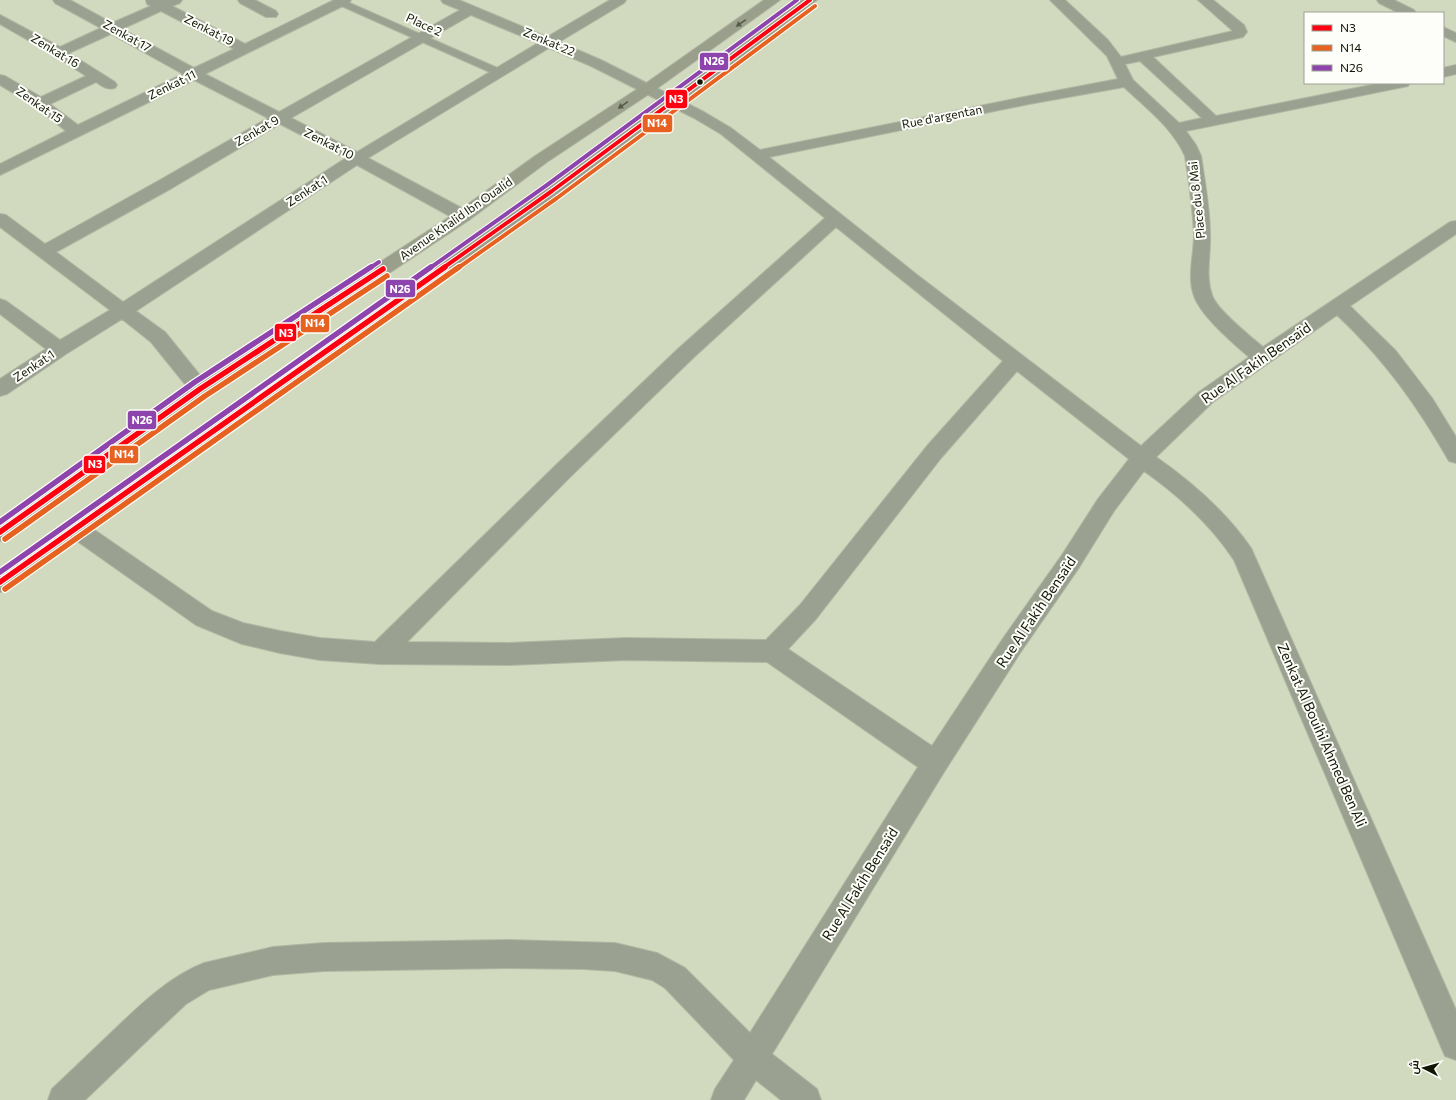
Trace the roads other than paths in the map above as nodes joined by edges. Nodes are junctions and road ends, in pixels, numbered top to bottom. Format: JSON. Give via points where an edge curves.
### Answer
{"nodes":[{"id":1,"x":60,"y":0,"type":"edge"},
{"id":2,"x":448,"y":0,"type":"edge"},
{"id":3,"x":773,"y":0,"type":"edge"},
{"id":4,"x":810,"y":0,"type":"edge"},
{"id":5,"x":1057,"y":0,"type":"edge"},
{"id":6,"x":1205,"y":0,"type":"edge"},
{"id":7,"x":1384,"y":0,"type":"edge"},
{"id":8,"x":249,"y":1,"type":"edge"},
{"id":9,"x":340,"y":1,"type":"edge"},
{"id":10,"x":612,"y":1,"type":"edge"},
{"id":11,"x":163,"y":2,"type":"edge"},
{"id":12,"x":471,"y":9,"type":"junction"},
{"id":13,"x":1407,"y":12,"type":"edge"},
{"id":14,"x":271,"y":14,"type":"dead end"},
{"id":15,"x":0,"y":19,"type":"edge"},
{"id":16,"x":114,"y":28,"type":"junction"},
{"id":17,"x":20,"y":30,"type":"junction"},
{"id":18,"x":1444,"y":32,"type":"edge"},
{"id":19,"x":7,"y":36,"type":"dead end"},
{"id":20,"x":420,"y":37,"type":"junction"},
{"id":21,"x":1456,"y":38,"type":"edge"},
{"id":22,"x":550,"y":42,"type":"junction"},
{"id":23,"x":246,"y":49,"type":"junction"},
{"id":24,"x":59,"y":52,"type":"junction"},
{"id":25,"x":1143,"y":56,"type":"junction"},
{"id":26,"x":1117,"y":62,"type":"junction"},
{"id":27,"x":1456,"y":69,"type":"edge"},
{"id":28,"x":498,"y":72,"type":"junction"},
{"id":29,"x":1444,"y":73,"type":"edge"},
{"id":30,"x":194,"y":74,"type":"junction"},
{"id":31,"x":96,"y":76,"type":"junction"},
{"id":32,"x":0,"y":79,"type":"edge"},
{"id":33,"x":1127,"y":82,"type":"junction"},
{"id":34,"x":1398,"y":84,"type":"edge"},
{"id":35,"x":110,"y":85,"type":"dead end"},
{"id":36,"x":647,"y":89,"type":"junction"},
{"id":37,"x":672,"y":102,"type":"junction"},
{"id":38,"x":40,"y":103,"type":"junction"},
{"id":39,"x":279,"y":118,"type":"junction"},
{"id":40,"x":1213,"y":121,"type":"junction"},
{"id":41,"x":1176,"y":128,"type":"junction"},
{"id":42,"x":76,"y":132,"type":"junction"},
{"id":43,"x":0,"y":150,"type":"edge"},
{"id":44,"x":758,"y":155,"type":"junction"},
{"id":45,"x":357,"y":158,"type":"junction"},
{"id":46,"x":19,"y":161,"type":"junction"},
{"id":47,"x":0,"y":170,"type":"edge"},
{"id":48,"x":463,"y":216,"type":"junction"},
{"id":49,"x":0,"y":219,"type":"edge"},
{"id":50,"x":834,"y":219,"type":"junction"},
{"id":51,"x":1456,"y":226,"type":"edge"},
{"id":52,"x":44,"y":252,"type":"junction"},
{"id":53,"x":0,"y":305,"type":"edge"},
{"id":54,"x":1338,"y":306,"type":"junction"},
{"id":55,"x":122,"y":311,"type":"junction"},
{"id":56,"x":59,"y":349,"type":"junction"},
{"id":57,"x":1262,"y":357,"type":"junction"},
{"id":58,"x":1015,"y":360,"type":"junction"},
{"id":59,"x":0,"y":389,"type":"edge"},
{"id":60,"x":200,"y":389,"type":"junction"},
{"id":61,"x":1456,"y":455,"type":"edge"},
{"id":62,"x":1142,"y":458,"type":"junction"},
{"id":63,"x":75,"y":528,"type":"junction"},
{"id":64,"x":0,"y":532,"type":"edge"},
{"id":65,"x":0,"y":582,"type":"edge"},
{"id":66,"x":771,"y":651,"type":"junction"},
{"id":67,"x":380,"y":653,"type":"junction"},
{"id":68,"x":935,"y":763,"type":"junction"},
{"id":69,"x":1456,"y":1045,"type":"edge"},
{"id":70,"x":752,"y":1057,"type":"junction"},
{"id":71,"x":63,"y":1100,"type":"edge"},
{"id":72,"x":726,"y":1100,"type":"edge"},
{"id":73,"x":806,"y":1100,"type":"edge"}],
"edges":[{"from":1,"to":16,"type":"street","name":"Zenkat 17"},
{"from":2,"to":12,"type":"street","name":"Zenkat 22"},
{"from":3,"to":36,"type":"main road","name":"Avenue Khalid Ibn Oualid","one_way":true},
{"from":4,"to":37,"type":"main road"},
{"from":5,"to":26,"type":"street","name":"Place du 8 Mai","via":[[1097,37]]},
{"from":6,"to":25,"type":"street","via":[[1239,28],[1240,32]]},
{"from":7,"to":13,"type":"street"},
{"from":8,"to":14,"type":"street"},
{"from":9,"to":20,"type":"lane","name":"Place 2"},
{"from":9,"to":23,"type":"street","name":"Zenkat 11"},
{"from":10,"to":22,"type":"street","name":"Zenkat 1"},
{"from":11,"to":16,"type":"street"},
{"from":11,"to":23,"type":"street","name":"Zenkat 19"},
{"from":12,"to":20,"type":"street","name":"Zenkat 9"},
{"from":12,"to":22,"type":"street","name":"Zenkat 22"},
{"from":15,"to":17,"type":"street","name":"Zenkat 16"},
{"from":16,"to":24,"type":"street"},
{"from":16,"to":30,"type":"street","name":"Zenkat 17"},
{"from":17,"to":19,"type":"street"},
{"from":17,"to":24,"type":"street","name":"Zenkat 16"},
{"from":18,"to":21,"type":"street"},
{"from":20,"to":28,"type":"lane","name":"Place 2"},
{"from":20,"to":39,"type":"street","name":"Zenkat 9"},
{"from":22,"to":28,"type":"street","name":"Zenkat 1"},
{"from":22,"to":36,"type":"street","name":"Zenkat 22","via":[[596,62]]},
{"from":23,"to":30,"type":"street","name":"Zenkat 11"},
{"from":24,"to":31,"type":"street","name":"Zenkat 16"},
{"from":25,"to":26,"type":"street"},
{"from":25,"to":40,"type":"street"},
{"from":26,"to":33,"type":"street","name":"Place du 8 Mai"},
{"from":27,"to":29,"type":"street"},
{"from":28,"to":45,"type":"street","name":"Zenkat 1"},
{"from":30,"to":39,"type":"street","name":"Zenkat 10"},
{"from":30,"to":42,"type":"street","name":"Zenkat 11"},
{"from":31,"to":35,"type":"street","name":"Zenkat 16"},
{"from":31,"to":38,"type":"street"},
{"from":32,"to":38,"type":"street","name":"Zenkat 15"},
{"from":33,"to":41,"type":"street","name":"Place du 8 Mai"},
{"from":33,"to":44,"type":"street","name":"Rue d'argentan"},
{"from":34,"to":40,"type":"street"},
{"from":36,"to":37,"type":"street","name":"Zenkat 22"},
{"from":36,"to":48,"type":"main road","name":"Avenue Khalid Ibn Oualid","one_way":true,"via":[[541,159]]},
{"from":37,"to":44,"type":"street","name":"Zenkat 22","via":[[726,131]]},
{"from":37,"to":63,"type":"main road"},
{"from":38,"to":42,"type":"street","name":"Zenkat 15"},
{"from":39,"to":45,"type":"street","name":"Zenkat 10"},
{"from":39,"to":52,"type":"street","name":"Zenkat 9"},
{"from":40,"to":41,"type":"street"},
{"from":41,"to":57,"type":"street","name":"Place du 8 Mai","via":[[1190,150],[1195,170],[1202,233],[1199,270],[1203,296],[1232,331]]},
{"from":42,"to":46,"type":"street","name":"Zenkat 11"},
{"from":43,"to":46,"type":"street"},
{"from":44,"to":50,"type":"street","name":"Zenkat 22"},
{"from":45,"to":48,"type":"street","name":"Zenkat 10"},
{"from":45,"to":55,"type":"street","name":"Zenkat 1"},
{"from":46,"to":47,"type":"street","name":"Zenkat 11"},
{"from":48,"to":60,"type":"main road","name":"Avenue Khalid Ibn Oualid"},
{"from":49,"to":52,"type":"street"},
{"from":50,"to":58,"type":"street","name":"Zenkat Al Bouihi Ahmed Ben Ali"},
{"from":50,"to":67,"type":"street","via":[[561,473]]},
{"from":51,"to":54,"type":"street","name":"Rue Al Fakih Bensaïd"},
{"from":52,"to":55,"type":"street"},
{"from":53,"to":56,"type":"street"},
{"from":54,"to":57,"type":"street","name":"Rue Al Fakih Bensaïd"},
{"from":54,"to":61,"type":"street","via":[[1403,373],[1432,414]]},
{"from":55,"to":56,"type":"street","name":"Zenkat 1"},
{"from":55,"to":60,"type":"street","via":[[158,338]]},
{"from":56,"to":59,"type":"street","name":"Zenkat 1"},
{"from":57,"to":62,"type":"street","name":"Rue Al Fakih Bensaïd","via":[[1206,397]]},
{"from":58,"to":62,"type":"street","name":"Zenkat Al Bouihi Ahmed Ben Ali"},
{"from":58,"to":66,"type":"street","via":[[934,452],[808,612]]},
{"from":60,"to":64,"type":"main road","name":"Avenue Khalid Ibn Oualid"},
{"from":62,"to":68,"type":"street","name":"Rue Al Fakih Bensaïd","via":[[1106,505]]},
{"from":62,"to":69,"type":"street","name":"Zenkat Al Bouihi Ahmed Ben Ali","via":[[1173,480],[1228,534],[1243,555]]},
{"from":63,"to":65,"type":"main road"},
{"from":63,"to":67,"type":"street","via":[[204,618],[242,633],[280,642],[320,649]]},
{"from":66,"to":67,"type":"street","via":[[626,649],[509,654]]},
{"from":66,"to":68,"type":"street"},
{"from":68,"to":70,"type":"street","name":"Rue Al Fakih Bensaïd"},
{"from":70,"to":71,"type":"street","via":[[675,978],[657,967],[638,962],[615,957],[584,955],[324,957],[273,961],[204,977],[176,994]]},
{"from":70,"to":72,"type":"street","name":"Rue Al Fakih Bensaïd"},
{"from":70,"to":73,"type":"street"}]}
